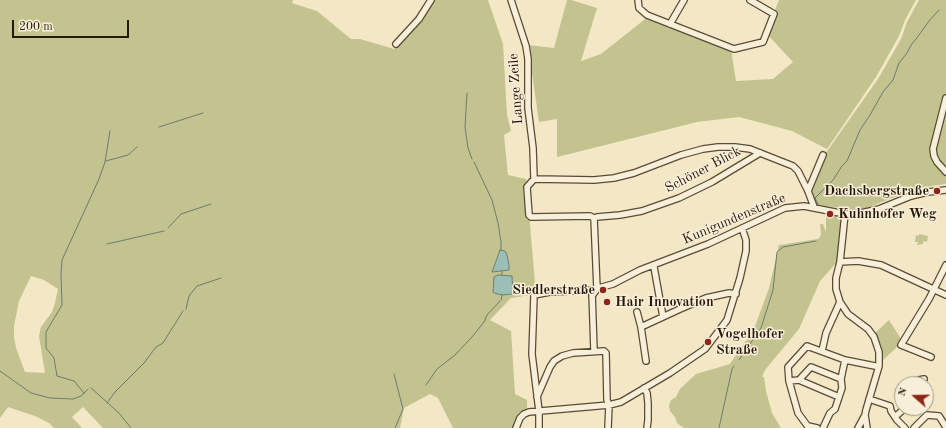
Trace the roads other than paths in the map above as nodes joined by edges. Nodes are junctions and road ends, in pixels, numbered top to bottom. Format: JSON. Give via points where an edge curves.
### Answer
{"nodes":[{"id":1,"x":431,"y":0,"type":"edge"},
{"id":2,"x":511,"y":0,"type":"edge"},
{"id":3,"x":638,"y":0,"type":"edge"},
{"id":4,"x":684,"y":0,"type":"edge"},
{"id":5,"x":750,"y":0,"type":"edge"},
{"id":6,"x":670,"y":24,"type":"junction"},
{"id":7,"x":396,"y":44,"type":"dead end"},
{"id":8,"x":946,"y":98,"type":"edge"},
{"id":9,"x":760,"y":153,"type":"junction"},
{"id":10,"x":823,"y":155,"type":"dead end"},
{"id":11,"x":946,"y":172,"type":"edge"},
{"id":12,"x":534,"y":179,"type":"junction"},
{"id":13,"x":946,"y":190,"type":"edge"},
{"id":14,"x":808,"y":191,"type":"junction"},
{"id":15,"x":814,"y":207,"type":"junction"},
{"id":16,"x":845,"y":214,"type":"junction"},
{"id":17,"x":594,"y":218,"type":"junction"},
{"id":18,"x":742,"y":228,"type":"junction"},
{"id":19,"x":840,"y":262,"type":"junction"},
{"id":20,"x":946,"y":265,"type":"edge"},
{"id":21,"x":654,"y":267,"type":"dead end"},
{"id":22,"x":933,"y":289,"type":"junction"},
{"id":23,"x":593,"y":292,"type":"junction"},
{"id":24,"x":736,"y":294,"type":"junction"},
{"id":25,"x":946,"y":295,"type":"edge"},
{"id":26,"x":840,"y":302,"type":"junction"},
{"id":27,"x":638,"y":312,"type":"dead end"},
{"id":28,"x":663,"y":317,"type":"junction"},
{"id":29,"x":640,"y":327,"type":"junction"},
{"id":30,"x":594,"y":351,"type":"junction"},
{"id":31,"x":822,"y":351,"type":"junction"},
{"id":32,"x":931,"y":357,"type":"dead end"},
{"id":33,"x":845,"y":360,"type":"junction"},
{"id":34,"x":646,"y":361,"type":"dead end"},
{"id":35,"x":879,"y":366,"type":"junction"},
{"id":36,"x":841,"y":379,"type":"junction"},
{"id":37,"x":799,"y":380,"type":"junction"},
{"id":38,"x":789,"y":381,"type":"junction"},
{"id":39,"x":644,"y":388,"type":"junction"},
{"id":40,"x":537,"y":397,"type":"junction"},
{"id":41,"x":839,"y":397,"type":"junction"},
{"id":42,"x":869,"y":400,"type":"junction"},
{"id":43,"x":609,"y":405,"type":"junction"},
{"id":44,"x":539,"y":411,"type":"junction"},
{"id":45,"x":865,"y":415,"type":"junction"},
{"id":46,"x":895,"y":417,"type":"joint"},
{"id":47,"x":808,"y":427,"type":"edge"},
{"id":48,"x":946,"y":427,"type":"edge"},
{"id":49,"x":516,"y":428,"type":"edge"},
{"id":50,"x":539,"y":428,"type":"edge"},
{"id":51,"x":608,"y":428,"type":"edge"},
{"id":52,"x":647,"y":428,"type":"edge"},
{"id":53,"x":817,"y":428,"type":"edge"},
{"id":54,"x":823,"y":428,"type":"edge"},
{"id":55,"x":858,"y":428,"type":"edge"},
{"id":56,"x":867,"y":428,"type":"edge"},
{"id":57,"x":905,"y":428,"type":"edge"},
{"id":58,"x":914,"y":428,"type":"edge"}],
"edges":[{"from":1,"to":7,"type":"street","via":[[419,19]]},
{"from":2,"to":12,"type":"street","name":"Lange Zeile","via":[[528,59],[528,108]]},
{"from":3,"to":6,"type":"street","via":[[639,8],[647,15]]},
{"from":4,"to":6,"type":"street"},
{"from":5,"to":6,"type":"street","via":[[774,14],[763,42],[734,49]]},
{"from":8,"to":11,"type":"street","via":[[933,149],[937,162]]},
{"from":9,"to":12,"type":"street","via":[[750,149],[718,147],[681,155],[614,178]]},
{"from":9,"to":14,"type":"street","via":[[793,166]]},
{"from":9,"to":17,"type":"street","name":"Schöner Blick","via":[[712,182],[679,198],[642,211]]},
{"from":10,"to":14,"type":"street"},
{"from":12,"to":17,"type":"street","name":"Schöner Blick","via":[[527,187],[531,217]]},
{"from":13,"to":16,"type":"street","name":"Kunigundenstraße","via":[[911,196],[880,209]]},
{"from":14,"to":15,"type":"street"},
{"from":15,"to":16,"type":"street","name":"Kunigundenstraße"},
{"from":15,"to":18,"type":"street","name":"Kunigundenstraße","via":[[785,208]]},
{"from":16,"to":19,"type":"street"},
{"from":17,"to":23,"type":"street"},
{"from":18,"to":23,"type":"street","name":"Kunigundenstraße"},
{"from":18,"to":24,"type":"street","via":[[746,251]]},
{"from":19,"to":22,"type":"street","via":[[858,261],[881,265]]},
{"from":19,"to":26,"type":"street","via":[[836,278]]},
{"from":20,"to":22,"type":"street"},
{"from":21,"to":28,"type":"street"},
{"from":22,"to":25,"type":"street"},
{"from":22,"to":32,"type":"street","via":[[901,345]]},
{"from":23,"to":30,"type":"street"},
{"from":23,"to":40,"type":"street","name":"Kunigundenstraße","via":[[550,292],[534,295],[532,354]]},
{"from":24,"to":28,"type":"street","via":[[706,298]]},
{"from":24,"to":39,"type":"street","via":[[727,320],[710,344]]},
{"from":26,"to":31,"type":"street","via":[[826,333]]},
{"from":26,"to":35,"type":"street","via":[[848,314],[868,329],[874,337],[879,352]]},
{"from":27,"to":29,"type":"street"},
{"from":28,"to":29,"type":"street"},
{"from":29,"to":34,"type":"street"},
{"from":30,"to":40,"type":"street","via":[[562,356],[554,361]]},
{"from":30,"to":43,"type":"street","via":[[606,353]]},
{"from":31,"to":33,"type":"street"},
{"from":31,"to":38,"type":"street","via":[[807,346],[788,368]]},
{"from":33,"to":35,"type":"street"},
{"from":33,"to":36,"type":"street"},
{"from":35,"to":42,"type":"street"},
{"from":36,"to":37,"type":"street","via":[[811,367]]},
{"from":36,"to":41,"type":"street"},
{"from":37,"to":38,"type":"street"},
{"from":37,"to":41,"type":"street"},
{"from":38,"to":47,"type":"street","via":[[798,413]]},
{"from":39,"to":43,"type":"street","via":[[621,402]]},
{"from":39,"to":52,"type":"street","via":[[648,403]]},
{"from":40,"to":44,"type":"street"},
{"from":41,"to":54,"type":"street"},
{"from":42,"to":45,"type":"street"},
{"from":42,"to":46,"type":"street","via":[[890,406]]},
{"from":43,"to":44,"type":"street"},
{"from":43,"to":51,"type":"street"},
{"from":44,"to":49,"type":"street","via":[[524,414]]},
{"from":44,"to":50,"type":"street"},
{"from":45,"to":55,"type":"street"},
{"from":45,"to":56,"type":"street"},
{"from":46,"to":57,"type":"street"},
{"from":47,"to":53,"type":"street"},
{"from":48,"to":58,"type":"street","via":[[939,416],[927,415]]}]}
